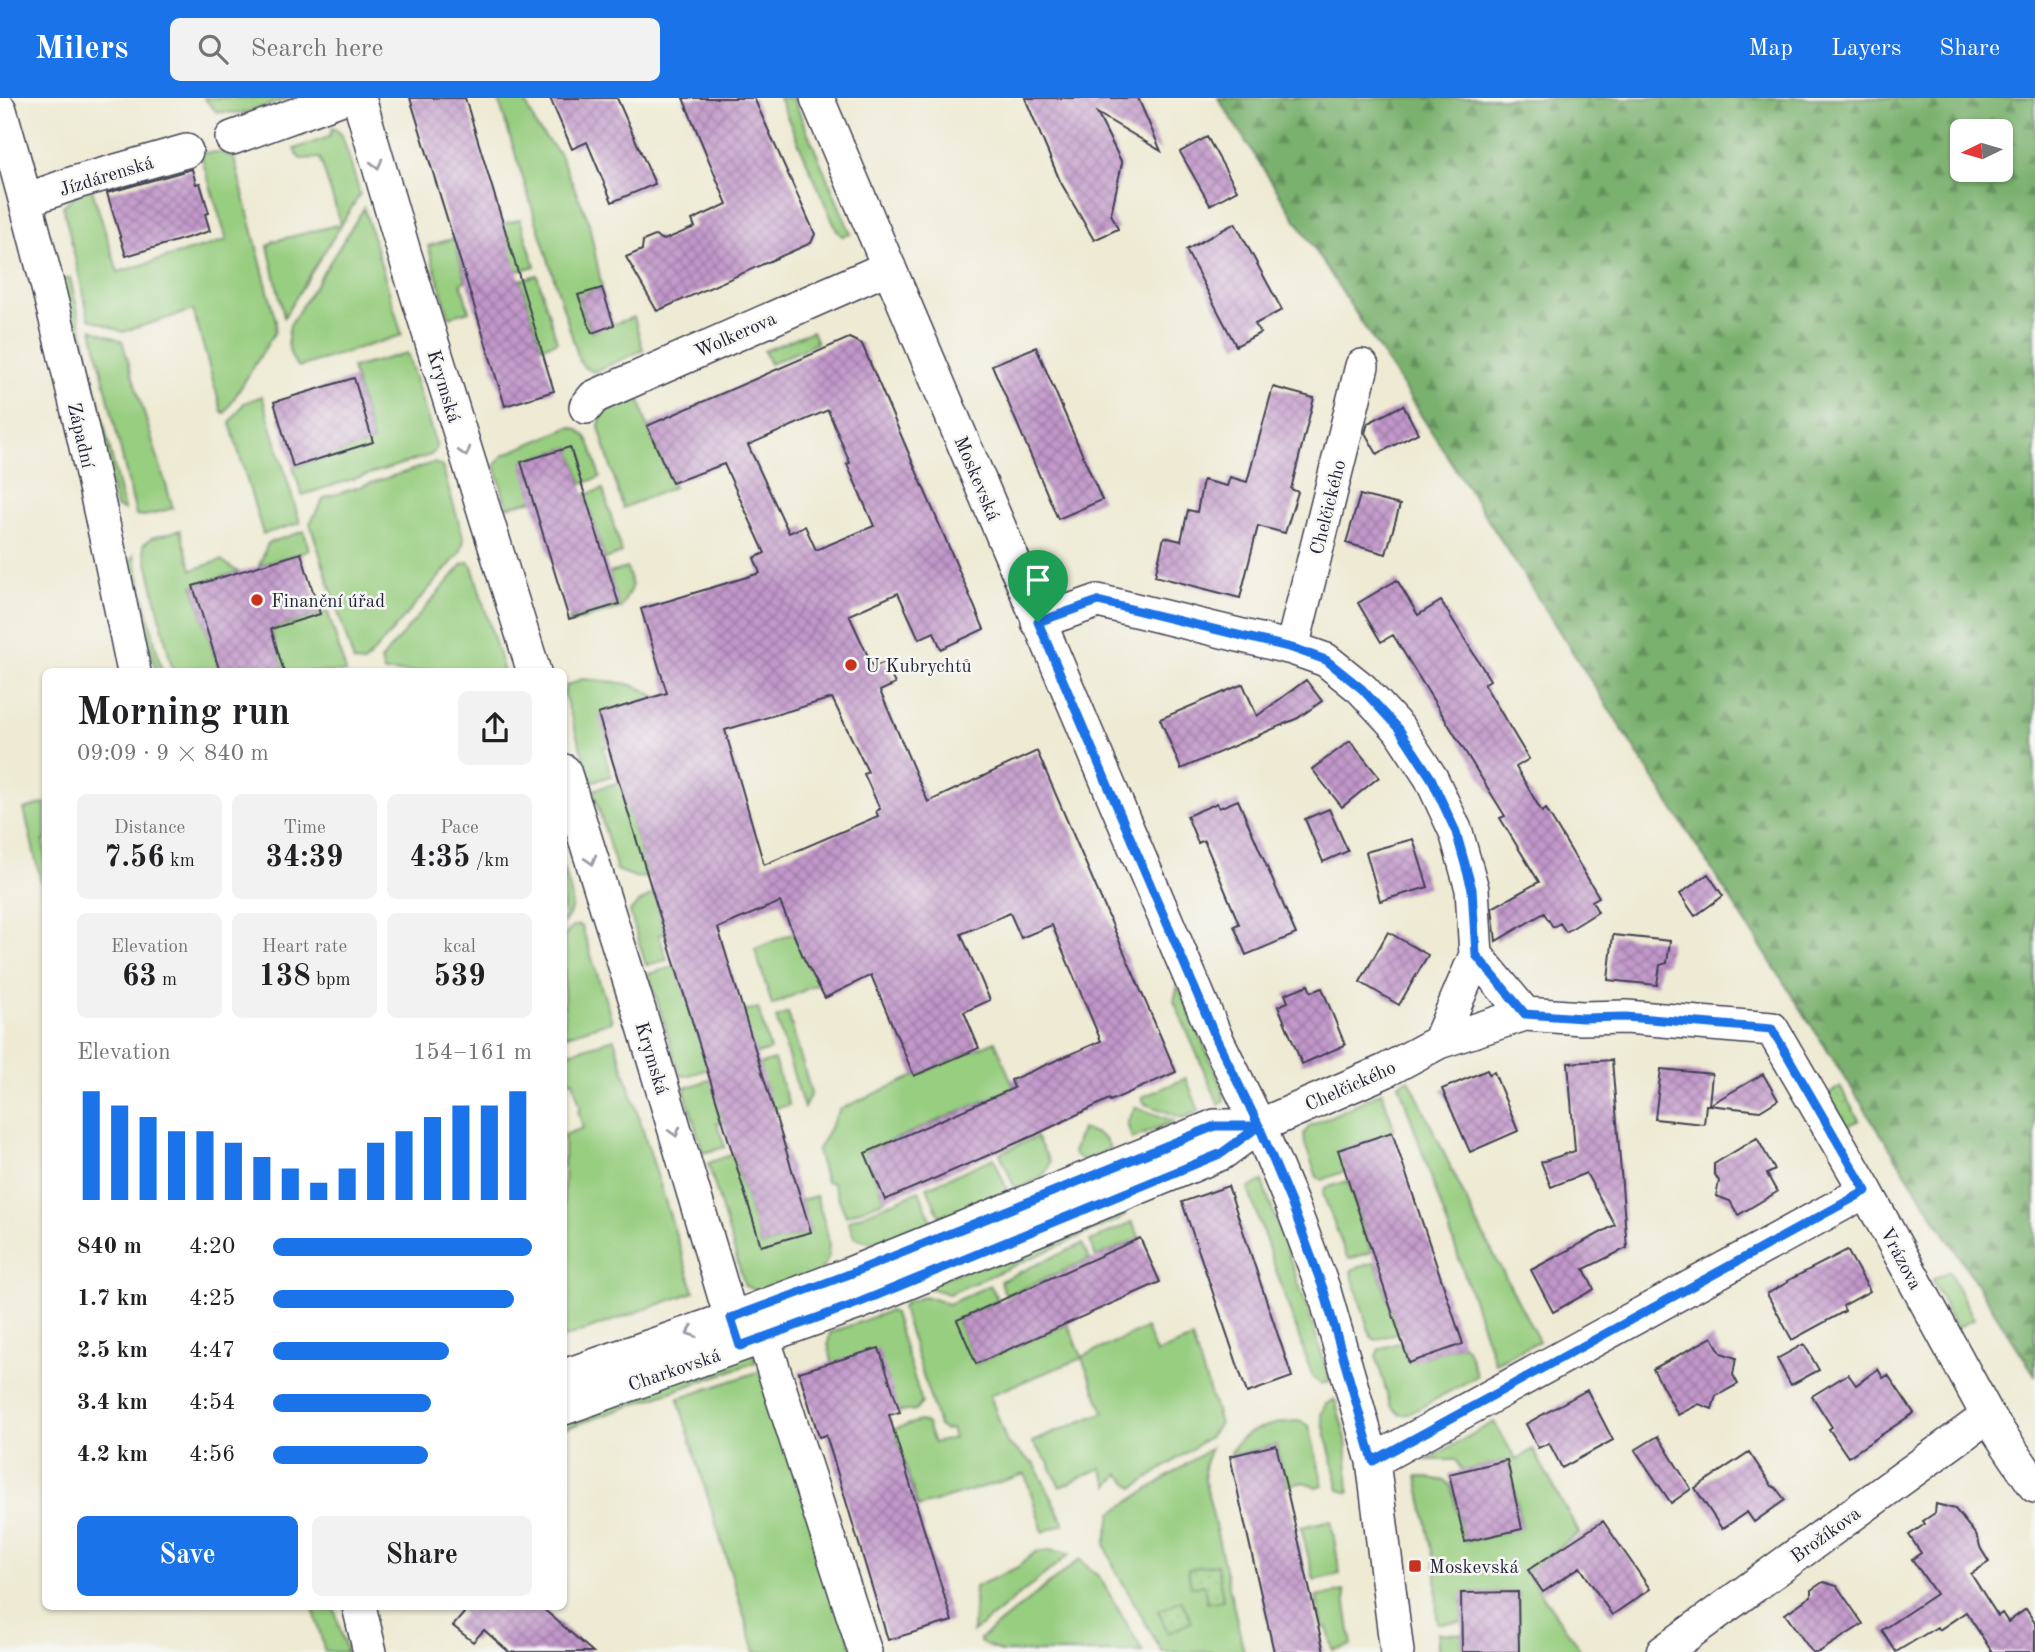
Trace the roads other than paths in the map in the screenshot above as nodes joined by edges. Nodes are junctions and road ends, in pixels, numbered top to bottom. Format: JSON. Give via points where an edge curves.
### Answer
{"nodes":[{"id":1,"x":10,"y":98,"type":"edge"},
{"id":2,"x":342,"y":98,"type":"edge"},
{"id":3,"x":359,"y":98,"type":"edge"},
{"id":4,"x":817,"y":98,"type":"edge"},
{"id":5,"x":0,"y":110,"type":"edge"},
{"id":6,"x":232,"y":138,"type":"dead end"},
{"id":7,"x":186,"y":151,"type":"dead end"},
{"id":8,"x":26,"y":200,"type":"junction"},
{"id":9,"x":889,"y":267,"type":"junction"},
{"id":10,"x":1363,"y":366,"type":"dead end"},
{"id":11,"x":586,"y":407,"type":"dead end"},
{"id":12,"x":1038,"y":622,"type":"junction"},
{"id":13,"x":1292,"y":648,"type":"junction"},
{"id":14,"x":133,"y":668,"type":"edge"},
{"id":15,"x":533,"y":668,"type":"edge"},
{"id":16,"x":567,"y":781,"type":"edge"},
{"id":17,"x":1476,"y":955,"type":"junction"},
{"id":18,"x":1525,"y":1014,"type":"junction"},
{"id":19,"x":1772,"y":1029,"type":"joint"},
{"id":20,"x":1439,"y":1042,"type":"junction"},
{"id":21,"x":1259,"y":1126,"type":"junction"},
{"id":22,"x":1866,"y":1191,"type":"junction"},
{"id":23,"x":745,"y":1334,"type":"junction"},
{"id":24,"x":567,"y":1375,"type":"edge"},
{"id":25,"x":567,"y":1407,"type":"edge"},
{"id":26,"x":1988,"y":1416,"type":"junction"},
{"id":27,"x":1373,"y":1461,"type":"junction"},
{"id":28,"x":2035,"y":1486,"type":"edge"},
{"id":29,"x":360,"y":1610,"type":"edge"},
{"id":30,"x":370,"y":1652,"type":"edge"},
{"id":31,"x":864,"y":1652,"type":"edge"},
{"id":32,"x":1397,"y":1652,"type":"edge"},
{"id":33,"x":1663,"y":1652,"type":"edge"}],
"edges":[{"from":1,"to":8,"type":"street","name":"Západní"},
{"from":2,"to":6,"type":"street"},
{"from":3,"to":15,"type":"street","name":"Krymská","one_way":true},
{"from":4,"to":9,"type":"street","name":"Moskevská"},
{"from":5,"to":8,"type":"street","name":"Západní"},
{"from":7,"to":8,"type":"street","name":"Jízdárenská"},
{"from":8,"to":14,"type":"street","name":"Západní"},
{"from":9,"to":11,"type":"street","name":"Wolkerova","via":[[594,397]]},
{"from":9,"to":12,"type":"street","name":"Moskevská"},
{"from":10,"to":13,"type":"street","name":"Chelčického"},
{"from":12,"to":13,"type":"street","via":[[1098,601]]},
{"from":12,"to":21,"type":"street","name":"Moskevská","via":[[1216,1038]]},
{"from":13,"to":17,"type":"street","via":[[1326,660],[1362,689],[1399,729],[1431,778],[1456,832],[1472,889]]},
{"from":16,"to":23,"type":"street","name":"Krymská","one_way":true},
{"from":17,"to":18,"type":"street"},
{"from":17,"to":20,"type":"street"},
{"from":18,"to":19,"type":"street","name":"Chelčického"},
{"from":18,"to":20,"type":"street","name":"Chelčického"},
{"from":19,"to":22,"type":"street","name":"Vrázova"},
{"from":20,"to":21,"type":"street","name":"Chelčického"},
{"from":21,"to":23,"type":"street","name":"Charkovská","via":[[1222,1153],[858,1303]]},
{"from":21,"to":27,"type":"street","name":"Moskevská","via":[[1324,1291]]},
{"from":22,"to":26,"type":"street","name":"Vrázova"},
{"from":22,"to":27,"type":"street"},
{"from":23,"to":24,"type":"street","name":"Charkovská","one_way":true},
{"from":23,"to":25,"type":"street","name":"Charkovská"},
{"from":23,"to":31,"type":"street","name":"Krymská"},
{"from":26,"to":28,"type":"street","name":"Vrázova"},
{"from":26,"to":33,"type":"street","name":"Brožíkova"},
{"from":27,"to":32,"type":"street","name":"Moskevská"},
{"from":29,"to":30,"type":"street"}]}
